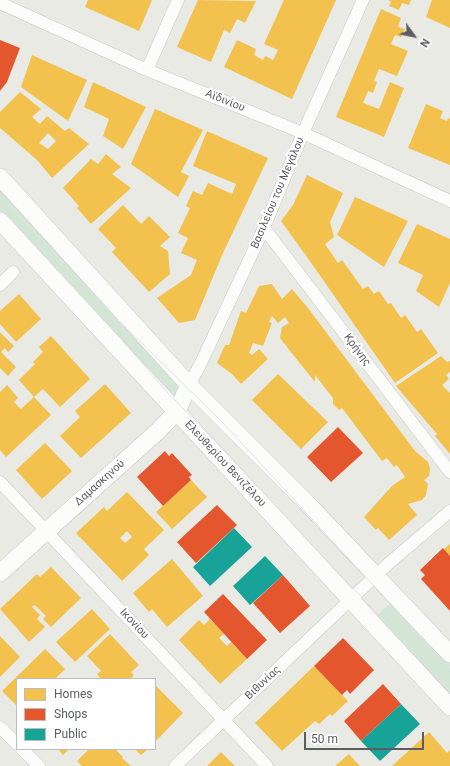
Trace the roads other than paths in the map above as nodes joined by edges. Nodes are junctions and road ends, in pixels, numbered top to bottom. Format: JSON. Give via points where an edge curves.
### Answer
{"nodes":[{"id":1,"x":178,"y":0,"type":"edge"},
{"id":2,"x":363,"y":0,"type":"edge"},
{"id":3,"x":0,"y":3,"type":"edge"},
{"id":4,"x":147,"y":70,"type":"junction"},
{"id":5,"x":304,"y":133,"type":"junction"},
{"id":6,"x":0,"y":177,"type":"edge"},
{"id":7,"x":450,"y":201,"type":"edge"},
{"id":8,"x":0,"y":221,"type":"edge"},
{"id":9,"x":264,"y":228,"type":"junction"},
{"id":10,"x":13,"y":272,"type":"dead end"},
{"id":11,"x":0,"y":285,"type":"edge"},
{"id":12,"x":189,"y":385,"type":"junction"},
{"id":13,"x":176,"y":411,"type":"junction"},
{"id":14,"x":450,"y":472,"type":"edge"},
{"id":15,"x":0,"y":482,"type":"edge"},
{"id":16,"x":450,"y":511,"type":"edge"},
{"id":17,"x":46,"y":532,"type":"junction"},
{"id":18,"x":0,"y":574,"type":"edge"},
{"id":19,"x":376,"y":575,"type":"junction"},
{"id":20,"x":351,"y":600,"type":"junction"},
{"id":21,"x":450,"y":654,"type":"edge"},
{"id":22,"x":450,"y":707,"type":"edge"},
{"id":23,"x":224,"y":720,"type":"junction"},
{"id":24,"x":0,"y":727,"type":"edge"},
{"id":25,"x":16,"y":743,"type":"edge"},
{"id":26,"x":23,"y":750,"type":"edge"},
{"id":27,"x":39,"y":766,"type":"edge"},
{"id":28,"x":175,"y":766,"type":"edge"},
{"id":29,"x":267,"y":766,"type":"edge"}],
"edges":[{"from":1,"to":4,"type":"street"},
{"from":2,"to":5,"type":"street","name":"Βασιλείου του Μεγάλου"},
{"from":3,"to":4,"type":"street","name":"Αϊδινίου"},
{"from":4,"to":5,"type":"street","name":"Αϊδινίου"},
{"from":5,"to":7,"type":"street","name":"Αϊδινίου"},
{"from":5,"to":9,"type":"street","name":"Βασιλείου του Μεγάλου"},
{"from":6,"to":12,"type":"main road"},
{"from":8,"to":13,"type":"main road","name":"Ελευθερίου Βενιζέλου"},
{"from":9,"to":12,"type":"street","name":"Βασιλείου του Μεγάλου"},
{"from":9,"to":14,"type":"street","name":"Κρήνης"},
{"from":10,"to":11,"type":"street"},
{"from":12,"to":13,"type":"main road","name":"Δαμασκηνού"},
{"from":12,"to":19,"type":"main road"},
{"from":13,"to":17,"type":"main road","name":"Δαμασκηνού","via":[[158,431]]},
{"from":13,"to":20,"type":"main road","name":"Ελευθερίου Βενιζέλου"},
{"from":15,"to":17,"type":"street","name":"Ικονίου"},
{"from":16,"to":19,"type":"street","name":"Βιθυνίας"},
{"from":17,"to":18,"type":"main road","name":"Δαμασκηνού"},
{"from":17,"to":23,"type":"street","name":"Ικονίου"},
{"from":19,"to":20,"type":"street","name":"Βιθυνίας"},
{"from":19,"to":21,"type":"main road"},
{"from":20,"to":22,"type":"main road","name":"Ελευθερίου Βενιζέλου"},
{"from":20,"to":23,"type":"street","name":"Βιθυνίας"},
{"from":23,"to":28,"type":"street","name":"Βιθυνίας"},
{"from":23,"to":29,"type":"street","name":"Ικονίου"},
{"from":24,"to":25,"type":"street"},
{"from":26,"to":27,"type":"street"}]}
